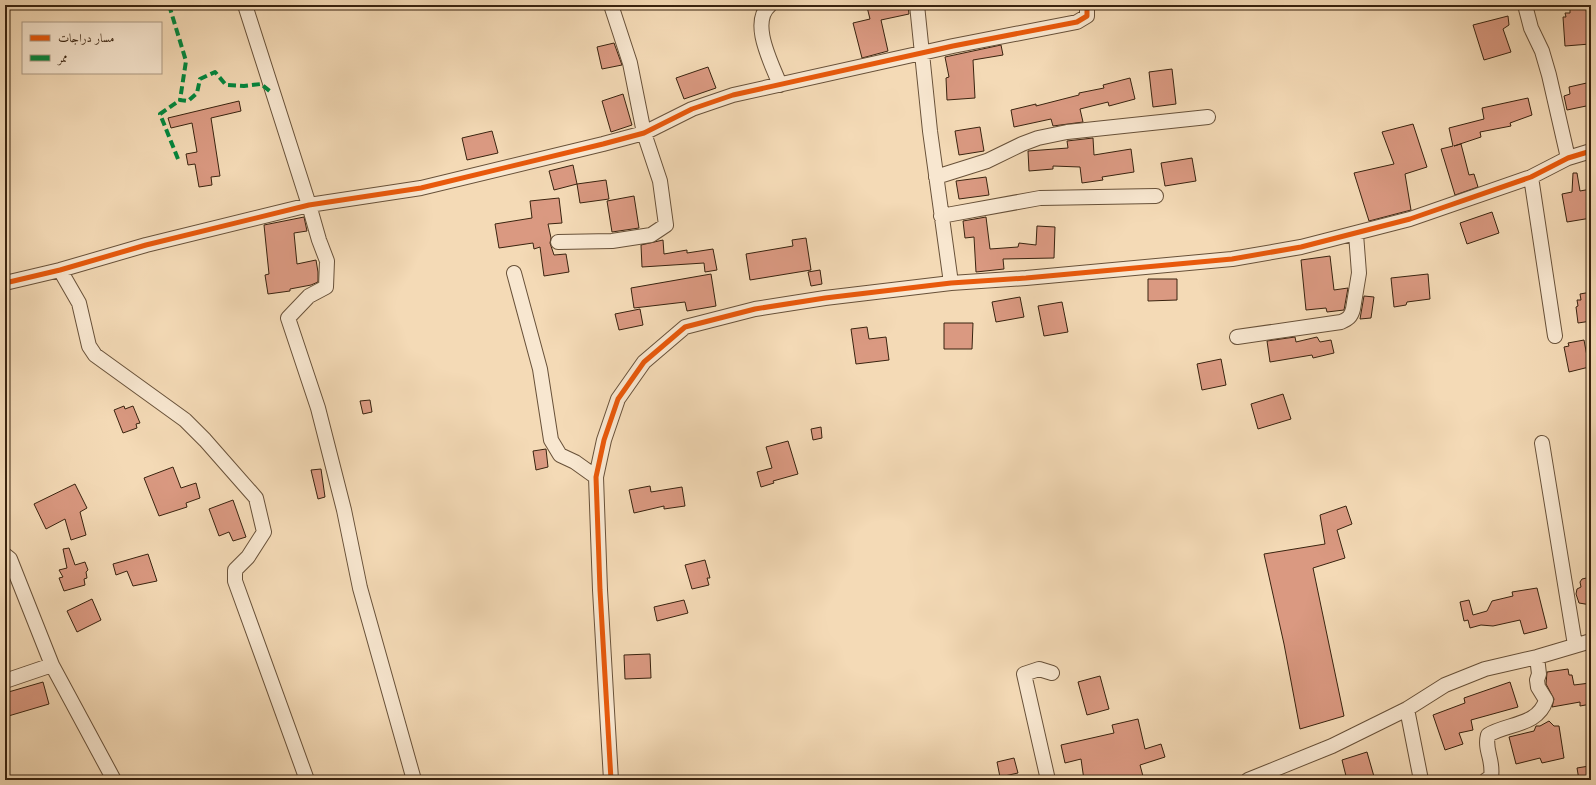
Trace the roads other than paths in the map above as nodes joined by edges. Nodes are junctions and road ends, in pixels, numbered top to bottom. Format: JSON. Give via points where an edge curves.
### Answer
{"nodes":[{"id":1,"x":245,"y":5,"type":"edge"},
{"id":2,"x":611,"y":5,"type":"edge"},
{"id":3,"x":770,"y":5,"type":"edge"},
{"id":4,"x":917,"y":5,"type":"edge"},
{"id":5,"x":1087,"y":5,"type":"edge"},
{"id":6,"x":1525,"y":5,"type":"edge"},
{"id":7,"x":921,"y":53,"type":"junction"},
{"id":8,"x":780,"y":85,"type":"junction"},
{"id":9,"x":1208,"y":117,"type":"dead end"},
{"id":10,"x":644,"y":133,"type":"junction"},
{"id":11,"x":1591,"y":151,"type":"edge"},
{"id":12,"x":1568,"y":158,"type":"junction"},
{"id":13,"x":1531,"y":176,"type":"junction"},
{"id":14,"x":936,"y":177,"type":"junction"},
{"id":15,"x":1156,"y":196,"type":"dead end"},
{"id":16,"x":309,"y":205,"type":"junction"},
{"id":17,"x":941,"y":216,"type":"junction"},
{"id":18,"x":1356,"y":234,"type":"junction"},
{"id":19,"x":558,"y":242,"type":"dead end"},
{"id":20,"x":60,"y":270,"type":"junction"},
{"id":21,"x":514,"y":273,"type":"dead end"},
{"id":22,"x":5,"y":283,"type":"edge"},
{"id":23,"x":951,"y":283,"type":"junction"},
{"id":24,"x":1555,"y":336,"type":"dead end"},
{"id":25,"x":1237,"y":337,"type":"dead end"},
{"id":26,"x":1542,"y":443,"type":"dead end"},
{"id":27,"x":596,"y":477,"type":"junction"},
{"id":28,"x":5,"y":555,"type":"edge"},
{"id":29,"x":1591,"y":641,"type":"edge"},
{"id":30,"x":1575,"y":645,"type":"junction"},
{"id":31,"x":1537,"y":657,"type":"junction"},
{"id":32,"x":52,"y":665,"type":"junction"},
{"id":33,"x":1052,"y":673,"type":"dead end"},
{"id":34,"x":5,"y":681,"type":"edge"},
{"id":35,"x":1407,"y":709,"type":"junction"},
{"id":36,"x":114,"y":780,"type":"edge"},
{"id":37,"x":307,"y":780,"type":"edge"},
{"id":38,"x":414,"y":780,"type":"edge"},
{"id":39,"x":611,"y":780,"type":"edge"},
{"id":40,"x":1048,"y":780,"type":"edge"},
{"id":41,"x":1248,"y":780,"type":"edge"},
{"id":42,"x":1421,"y":780,"type":"edge"},
{"id":43,"x":1486,"y":780,"type":"edge"}],
"edges":[{"from":1,"to":16,"type":"street"},
{"from":2,"to":10,"type":"street","via":[[630,63]]},
{"from":3,"to":8,"type":"street","via":[[762,19],[761,32]]},
{"from":4,"to":7,"type":"street"},
{"from":5,"to":7,"type":"street","via":[[1087,16],[1077,22]]},
{"from":6,"to":12,"type":"street","via":[[1549,75]]},
{"from":7,"to":8,"type":"street"},
{"from":7,"to":14,"type":"street"},
{"from":8,"to":10,"type":"street","via":[[733,95],[692,109]]},
{"from":9,"to":14,"type":"street","via":[[1067,132],[1038,138],[987,161]]},
{"from":10,"to":16,"type":"street","via":[[421,188]]},
{"from":10,"to":19,"type":"street","via":[[660,181],[666,225],[651,235],[612,241]]},
{"from":11,"to":12,"type":"street"},
{"from":12,"to":13,"type":"street"},
{"from":13,"to":18,"type":"street","via":[[1410,219]]},
{"from":13,"to":24,"type":"street"},
{"from":14,"to":17,"type":"street"},
{"from":15,"to":17,"type":"street","via":[[1040,198]]},
{"from":16,"to":20,"type":"street","via":[[146,244]]},
{"from":16,"to":38,"type":"street","via":[[318,240],[327,261],[326,287],[309,296],[288,318],[318,408],[344,510],[360,588]]},
{"from":17,"to":23,"type":"street"},
{"from":18,"to":23,"type":"street","via":[[1232,259]]},
{"from":18,"to":25,"type":"street","via":[[1359,273],[1352,315],[1348,319]]},
{"from":20,"to":22,"type":"street"},
{"from":20,"to":37,"type":"street","via":[[79,303],[89,346],[95,354],[185,420],[256,498],[264,532],[248,557],[235,570],[235,581]]},
{"from":21,"to":27,"type":"street","via":[[540,369],[551,440],[560,456],[575,462]]},
{"from":23,"to":27,"type":"street","via":[[825,298],[755,310],[685,327],[644,362],[618,399],[604,440]]},
{"from":26,"to":30,"type":"street"},
{"from":27,"to":39,"type":"street"},
{"from":28,"to":32,"type":"street","via":[[10,559]]},
{"from":29,"to":30,"type":"street"},
{"from":30,"to":31,"type":"street"},
{"from":31,"to":35,"type":"street","via":[[1485,669],[1445,685]]},
{"from":31,"to":43,"type":"street","via":[[1538,687],[1546,700],[1544,707],[1530,720],[1488,735],[1486,743],[1492,767],[1491,777]]},
{"from":32,"to":34,"type":"street"},
{"from":32,"to":36,"type":"street"},
{"from":33,"to":40,"type":"street","via":[[1039,669],[1024,674]]},
{"from":35,"to":41,"type":"street","via":[[1332,746]]},
{"from":35,"to":42,"type":"street"}]}
